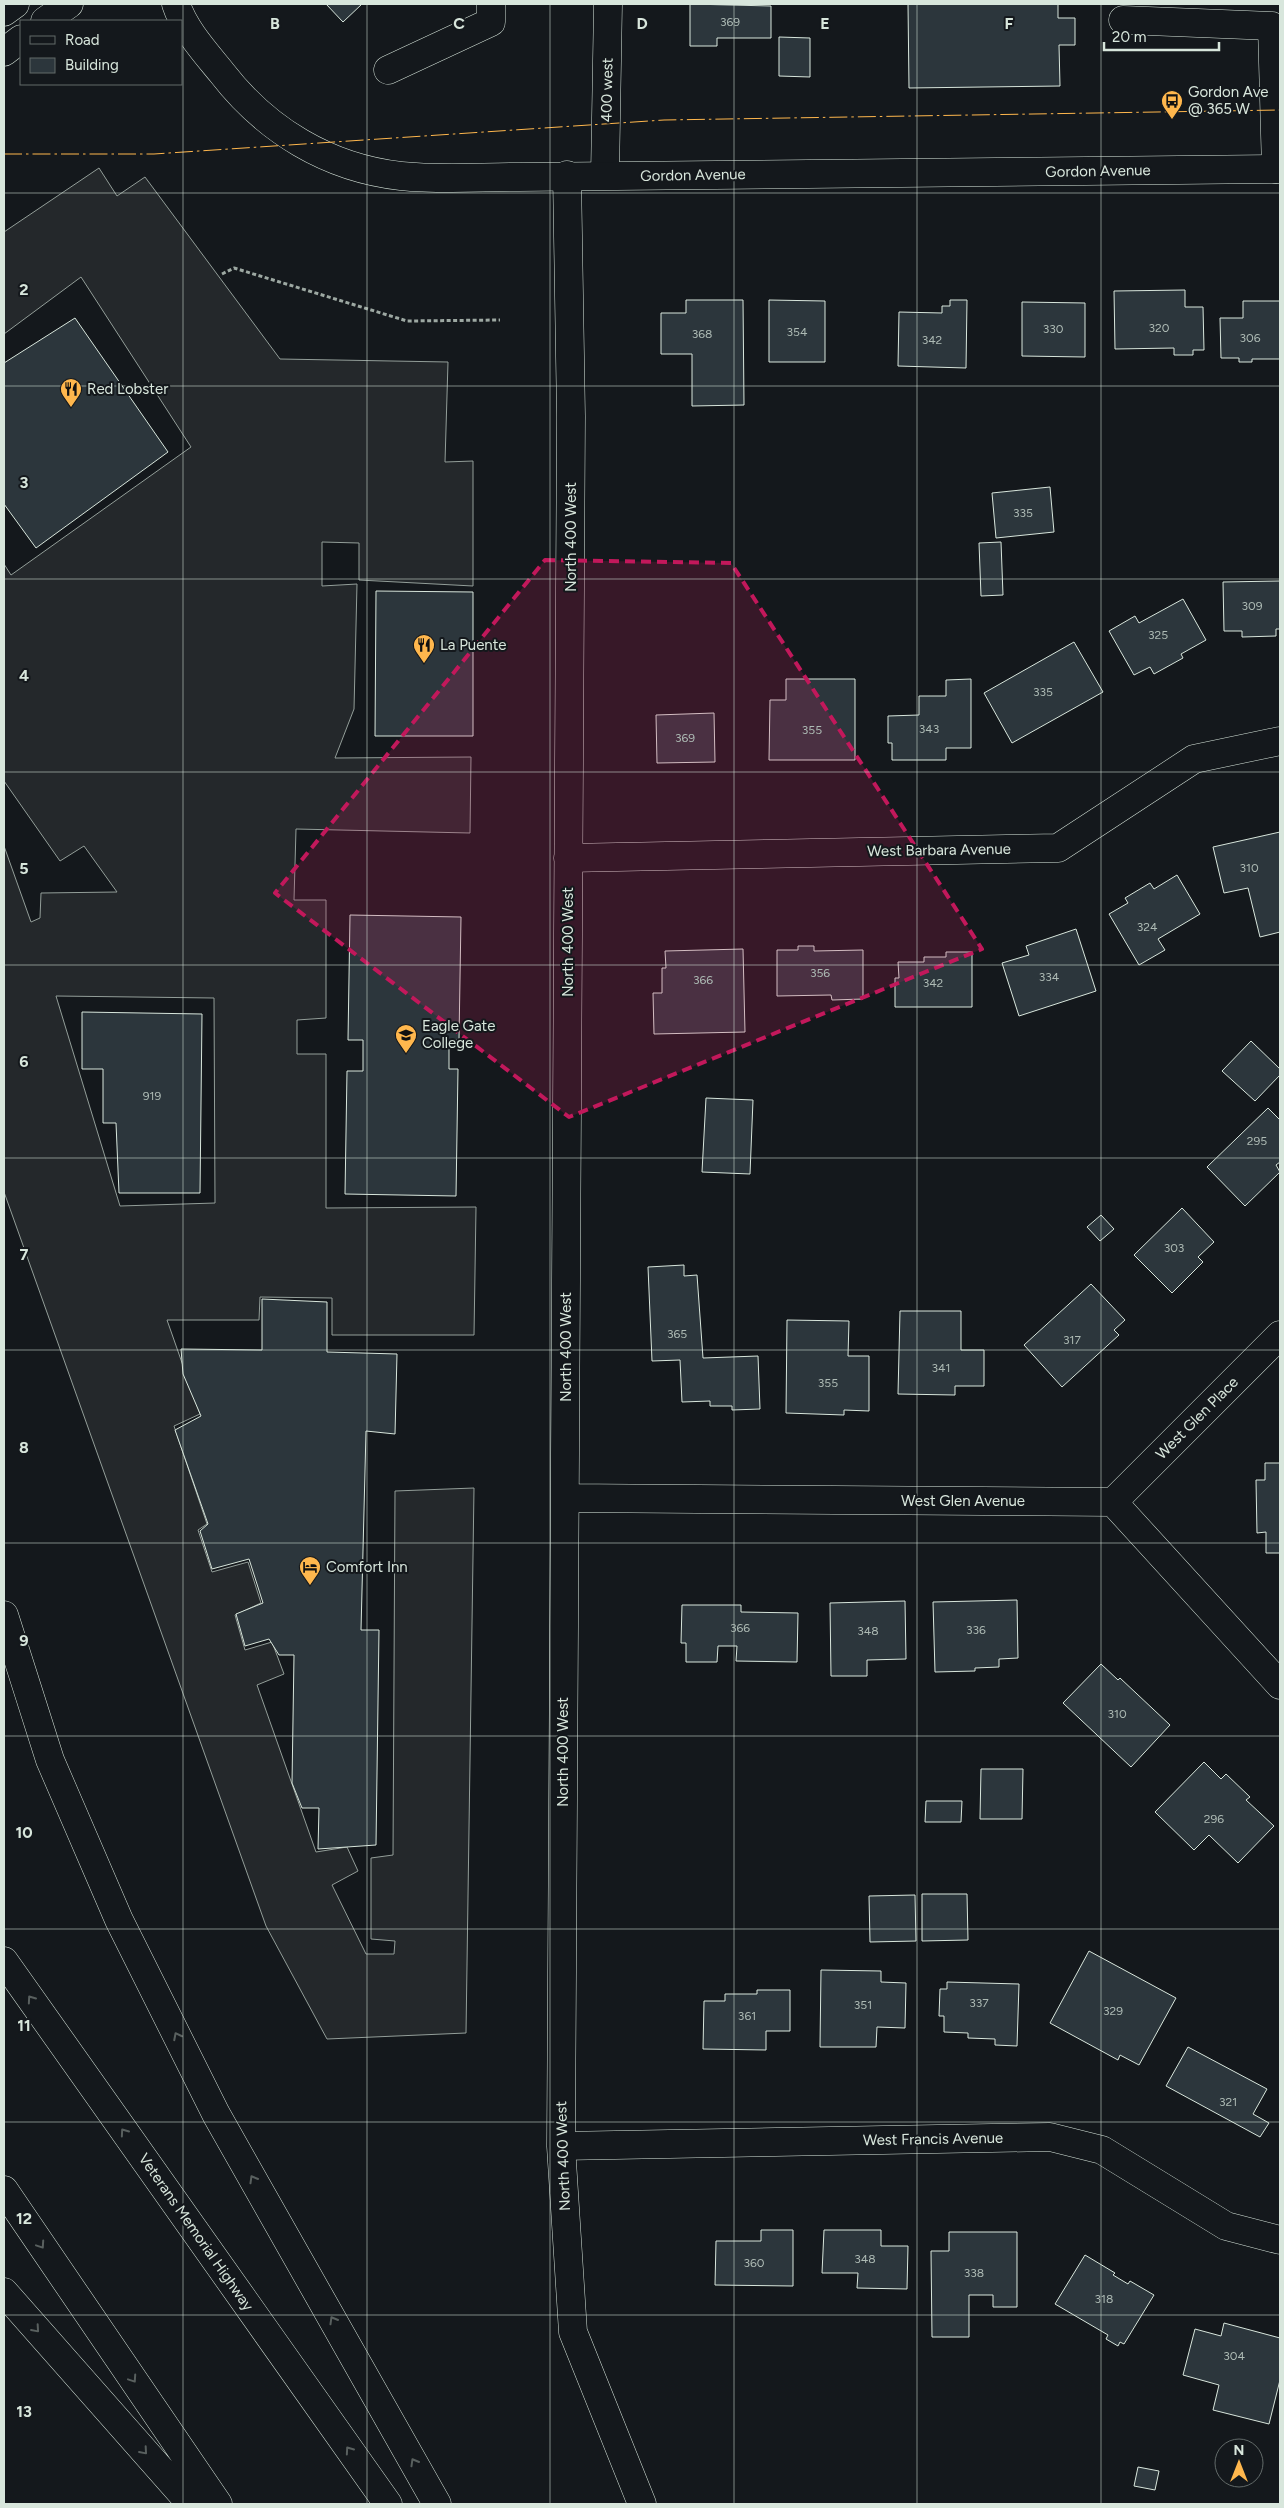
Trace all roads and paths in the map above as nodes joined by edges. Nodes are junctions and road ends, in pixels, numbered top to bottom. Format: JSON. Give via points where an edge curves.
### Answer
{"nodes":[{"id":1,"x":15,"y":4,"type":"edge"},
{"id":2,"x":69,"y":4,"type":"edge"},
{"id":3,"x":176,"y":4,"type":"edge"},
{"id":4,"x":491,"y":4,"type":"edge"},
{"id":5,"x":608,"y":4,"type":"edge"},
{"id":6,"x":4,"y":12,"type":"edge"},
{"id":7,"x":46,"y":20,"type":"edge"},
{"id":8,"x":1123,"y":20,"type":"dead end"},
{"id":9,"x":20,"y":40,"type":"edge"},
{"id":10,"x":4,"y":52,"type":"edge"},
{"id":11,"x":388,"y":70,"type":"dead end"},
{"id":12,"x":1278,"y":169,"type":"edge"},
{"id":13,"x":566,"y":175,"type":"junction"},
{"id":14,"x":605,"y":175,"type":"junction"},
{"id":15,"x":222,"y":274,"type":"dead end"},
{"id":16,"x":500,"y":320,"type":"dead end"},
{"id":17,"x":1280,"y":741,"type":"edge"},
{"id":18,"x":568,"y":858,"type":"junction"},
{"id":19,"x":1280,"y":1334,"type":"edge"},
{"id":20,"x":565,"y":1498,"type":"junction"},
{"id":21,"x":1113,"y":1502,"type":"junction"},
{"id":22,"x":4,"y":1615,"type":"edge"},
{"id":23,"x":1280,"y":1686,"type":"edge"},
{"id":24,"x":4,"y":1961,"type":"edge"},
{"id":25,"x":561,"y":2146,"type":"junction"},
{"id":26,"x":4,"y":2190,"type":"edge"},
{"id":27,"x":1280,"y":2240,"type":"edge"},
{"id":28,"x":4,"y":2292,"type":"edge"},
{"id":29,"x":191,"y":2504,"type":"edge"},
{"id":30,"x":218,"y":2504,"type":"edge"},
{"id":31,"x":388,"y":2504,"type":"edge"},
{"id":32,"x":437,"y":2504,"type":"edge"},
{"id":33,"x":642,"y":2504,"type":"edge"}],
"edges":[{"from":1,"to":6,"type":"main road"},
{"from":2,"to":7,"type":"main road"},
{"from":3,"to":13,"type":"main road","name":"Gordon Avenue","via":[[200,46],[241,97],[284,134],[320,154],[374,172],[406,176]]},
{"from":4,"to":11,"type":"main road","via":[[491,22]]},
{"from":5,"to":14,"type":"main road","name":"400 west"},
{"from":8,"to":12,"type":"main road","via":[[1272,26]]},
{"from":9,"to":10,"type":"main road"},
{"from":12,"to":14,"type":"main road","name":"Gordon Avenue"},
{"from":13,"to":14,"type":"main road","name":"Gordon Avenue"},
{"from":13,"to":18,"type":"main road","name":"North 400 West","via":[[571,416]]},
{"from":15,"to":16,"type":"path","via":[[234,268],[407,321]]},
{"from":17,"to":18,"type":"main road","name":"West Barbara Avenue","via":[[1194,759],[1058,848]]},
{"from":18,"to":20,"type":"main road","name":"North 400 West"},
{"from":19,"to":21,"type":"main road","name":"West Glen Place"},
{"from":20,"to":21,"type":"main road","name":"West Glen Avenue"},
{"from":20,"to":25,"type":"main road","name":"North 400 West"},
{"from":21,"to":23,"type":"main road"},
{"from":32,"to":22,"type":"main road","one_way":true,"via":[[216,2114],[119,1920],[50,1760]]},
{"from":31,"to":24,"type":"main road","name":"Veterans Memorial Highway","one_way":true},
{"from":25,"to":27,"type":"main road","name":"West Francis Avenue","via":[[1050,2137],[1102,2150],[1226,2226]]},
{"from":25,"to":33,"type":"main road","name":"North 400 West","via":[[573,2332]]},
{"from":26,"to":30,"type":"main road","one_way":true},
{"from":28,"to":29,"type":"main road","one_way":true}]}
